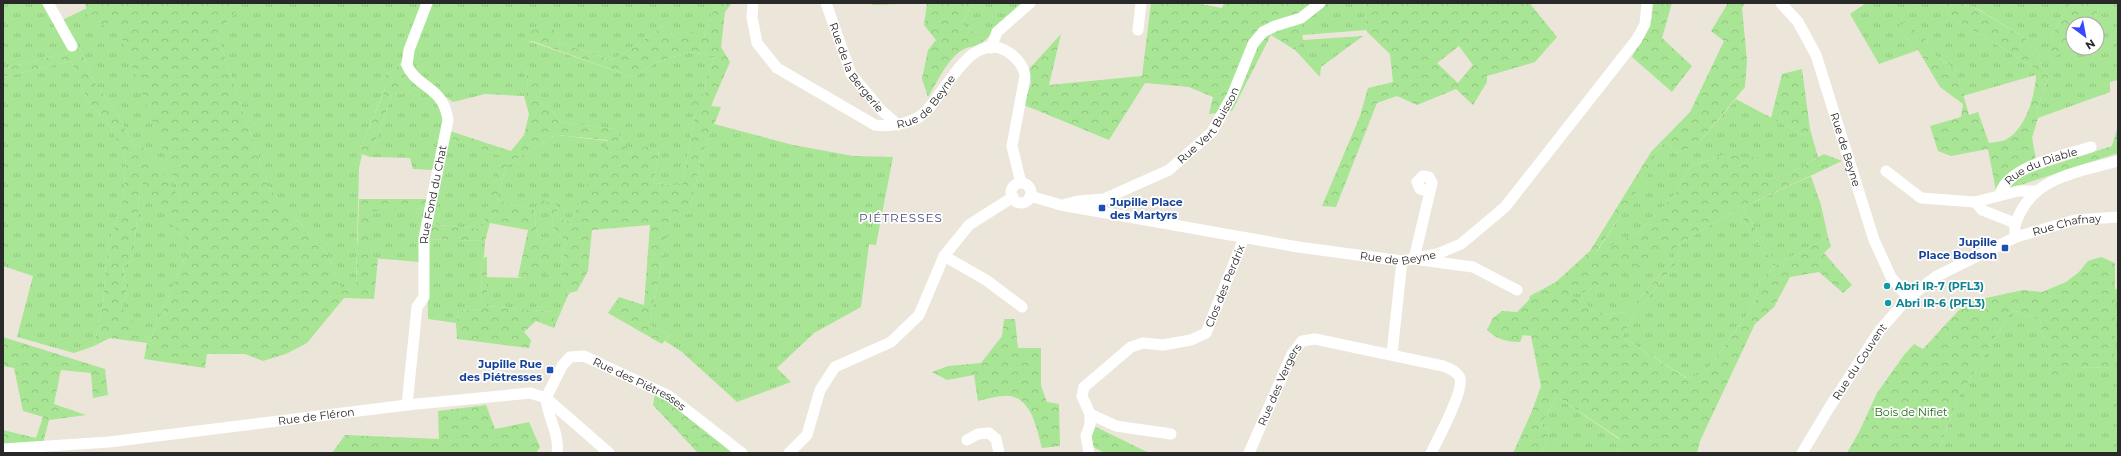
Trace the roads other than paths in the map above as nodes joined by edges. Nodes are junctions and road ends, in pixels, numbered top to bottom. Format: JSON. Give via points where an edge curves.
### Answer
{"nodes":[{"id":1,"x":48,"y":3,"type":"edge"},
{"id":2,"x":427,"y":3,"type":"edge"},
{"id":3,"x":752,"y":3,"type":"edge"},
{"id":4,"x":826,"y":3,"type":"edge"},
{"id":5,"x":1030,"y":3,"type":"edge"},
{"id":6,"x":1141,"y":3,"type":"edge"},
{"id":7,"x":1320,"y":3,"type":"edge"},
{"id":8,"x":1647,"y":3,"type":"edge"},
{"id":9,"x":1781,"y":3,"type":"edge"},
{"id":10,"x":1138,"y":30,"type":"dead end"},
{"id":11,"x":72,"y":46,"type":"dead end"},
{"id":12,"x":991,"y":48,"type":"junction"},
{"id":13,"x":898,"y":125,"type":"junction"},
{"id":14,"x":2091,"y":147,"type":"dead end"},
{"id":15,"x":2118,"y":161,"type":"edge"},
{"id":16,"x":1886,"y":171,"type":"dead end"},
{"id":17,"x":1021,"y":183,"type":"junction"},
{"id":18,"x":1430,"y":191,"type":"dead end"},
{"id":19,"x":2036,"y":191,"type":"junction"},
{"id":20,"x":2000,"y":195,"type":"junction"},
{"id":21,"x":1030,"y":196,"type":"junction"},
{"id":22,"x":1013,"y":197,"type":"junction"},
{"id":23,"x":1975,"y":202,"type":"junction"},
{"id":24,"x":1062,"y":205,"type":"junction"},
{"id":25,"x":2118,"y":217,"type":"edge"},
{"id":26,"x":2015,"y":223,"type":"junction"},
{"id":27,"x":2016,"y":237,"type":"junction"},
{"id":28,"x":1244,"y":238,"type":"junction"},
{"id":29,"x":944,"y":256,"type":"junction"},
{"id":30,"x":1414,"y":259,"type":"junction"},
{"id":31,"x":1402,"y":261,"type":"junction"},
{"id":32,"x":1517,"y":290,"type":"dead end"},
{"id":33,"x":1908,"y":298,"type":"junction"},
{"id":34,"x":1022,"y":307,"type":"dead end"},
{"id":35,"x":1392,"y":354,"type":"junction"},
{"id":36,"x":546,"y":398,"type":"junction"},
{"id":37,"x":407,"y":405,"type":"junction"},
{"id":38,"x":1090,"y":414,"type":"junction"},
{"id":39,"x":1171,"y":434,"type":"dead end"},
{"id":40,"x":967,"y":440,"type":"dead end"},
{"id":41,"x":3,"y":448,"type":"edge"},
{"id":42,"x":1254,"y":451,"type":"edge"},
{"id":43,"x":557,"y":453,"type":"edge"},
{"id":44,"x":609,"y":453,"type":"edge"},
{"id":45,"x":742,"y":453,"type":"edge"},
{"id":46,"x":789,"y":453,"type":"edge"},
{"id":47,"x":999,"y":453,"type":"edge"},
{"id":48,"x":1088,"y":453,"type":"edge"},
{"id":49,"x":1431,"y":453,"type":"edge"},
{"id":50,"x":1802,"y":453,"type":"edge"}],
"edges":[{"from":1,"to":11,"type":"street"},
{"from":2,"to":37,"type":"street","name":"Rue Fond du Chat","via":[[409,50],[407,65],[415,76],[434,90],[446,108],[448,120],[424,238],[424,297],[417,307]]},
{"from":3,"to":13,"type":"street","name":"Rue de Beyne","via":[[757,42],[777,68],[875,125]]},
{"from":4,"to":13,"type":"street","name":"Rue de la Bergerie","via":[[851,74],[880,109]]},
{"from":5,"to":12,"type":"street","via":[[997,32]]},
{"from":6,"to":10,"type":"street"},
{"from":7,"to":24,"type":"street","name":"Rue Vert Buisson","via":[[1301,18],[1263,32],[1253,44],[1232,96],[1212,132],[1169,170],[1104,199]]},
{"from":8,"to":30,"type":"street","name":"Rue de Beyne","via":[[1645,24],[1637,38],[1505,207],[1461,244],[1437,254]]},
{"from":9,"to":33,"type":"street","name":"Rue de Beyne","via":[[1798,22],[1816,55],[1877,247],[1891,277]]},
{"from":12,"to":13,"type":"street","name":"Rue de Beyne","via":[[981,48],[962,63],[922,115]]},
{"from":12,"to":17,"type":"street","via":[[1002,48],[1024,70],[1024,87],[1012,146]]},
{"from":14,"to":20,"type":"street","name":"Rue du Diable","via":[[2030,166],[2006,183]]},
{"from":15,"to":19,"type":"street","via":[[2060,177]]},
{"from":16,"to":23,"type":"street","via":[[1921,198]]},
{"from":17,"to":21,"type":"street","via":[[1025,183],[1031,190]]},
{"from":17,"to":22,"type":"street","via":[[1016,184],[1011,191]]},
{"from":18,"to":30,"type":"street"},
{"from":19,"to":20,"type":"street"},
{"from":19,"to":26,"type":"street","via":[[2024,205]]},
{"from":20,"to":23,"type":"street"},
{"from":21,"to":22,"type":"street","via":[[1030,199],[1022,203]]},
{"from":21,"to":24,"type":"street","name":"Rue de Beyne"},
{"from":22,"to":29,"type":"street","via":[[969,225]]},
{"from":23,"to":26,"type":"street","via":[[1982,210]]},
{"from":24,"to":28,"type":"street","name":"Rue de Beyne"},
{"from":25,"to":27,"type":"street","name":"Rue Chafnay","via":[[2075,220]]},
{"from":26,"to":27,"type":"street"},
{"from":27,"to":33,"type":"street","name":"Rue du Couvent","via":[[1937,276]]},
{"from":28,"to":31,"type":"street","name":"Rue de Beyne"},
{"from":28,"to":38,"type":"street","name":"Clos des Perdrix","via":[[1206,333],[1163,345],[1143,343],[1131,347],[1084,387],[1082,396]]},
{"from":29,"to":34,"type":"street","via":[[986,280]]},
{"from":29,"to":46,"type":"street","via":[[919,315],[891,342],[835,367],[820,390],[807,435]]},
{"from":30,"to":31,"type":"street","name":"Rue de Beyne"},
{"from":30,"to":32,"type":"street","via":[[1473,267]]},
{"from":31,"to":35,"type":"street"},
{"from":33,"to":50,"type":"street","name":"Rue du Couvent","via":[[1880,330]]},
{"from":35,"to":42,"type":"street","name":"Rue des Vergers","via":[[1315,339],[1302,342],[1292,354]]},
{"from":35,"to":49,"type":"street","name":"Rue des Vergers","via":[[1443,366],[1454,370],[1460,378],[1460,390]]},
{"from":36,"to":37,"type":"street","name":"Rue de Fléron","via":[[530,393],[518,393]]},
{"from":36,"to":43,"type":"street","via":[[546,408],[555,432]]},
{"from":36,"to":44,"type":"street","name":"Rue de Fléron"},
{"from":36,"to":45,"type":"street","name":"Rue des Piétresses","via":[[562,366],[570,357],[584,356],[669,396]]},
{"from":37,"to":41,"type":"street","name":"Rue de Fléron","via":[[109,442]]},
{"from":38,"to":39,"type":"street","via":[[1116,426]]},
{"from":38,"to":48,"type":"street","via":[[1086,436]]},
{"from":40,"to":47,"type":"street","via":[[978,434],[989,433],[996,438]]}]}
